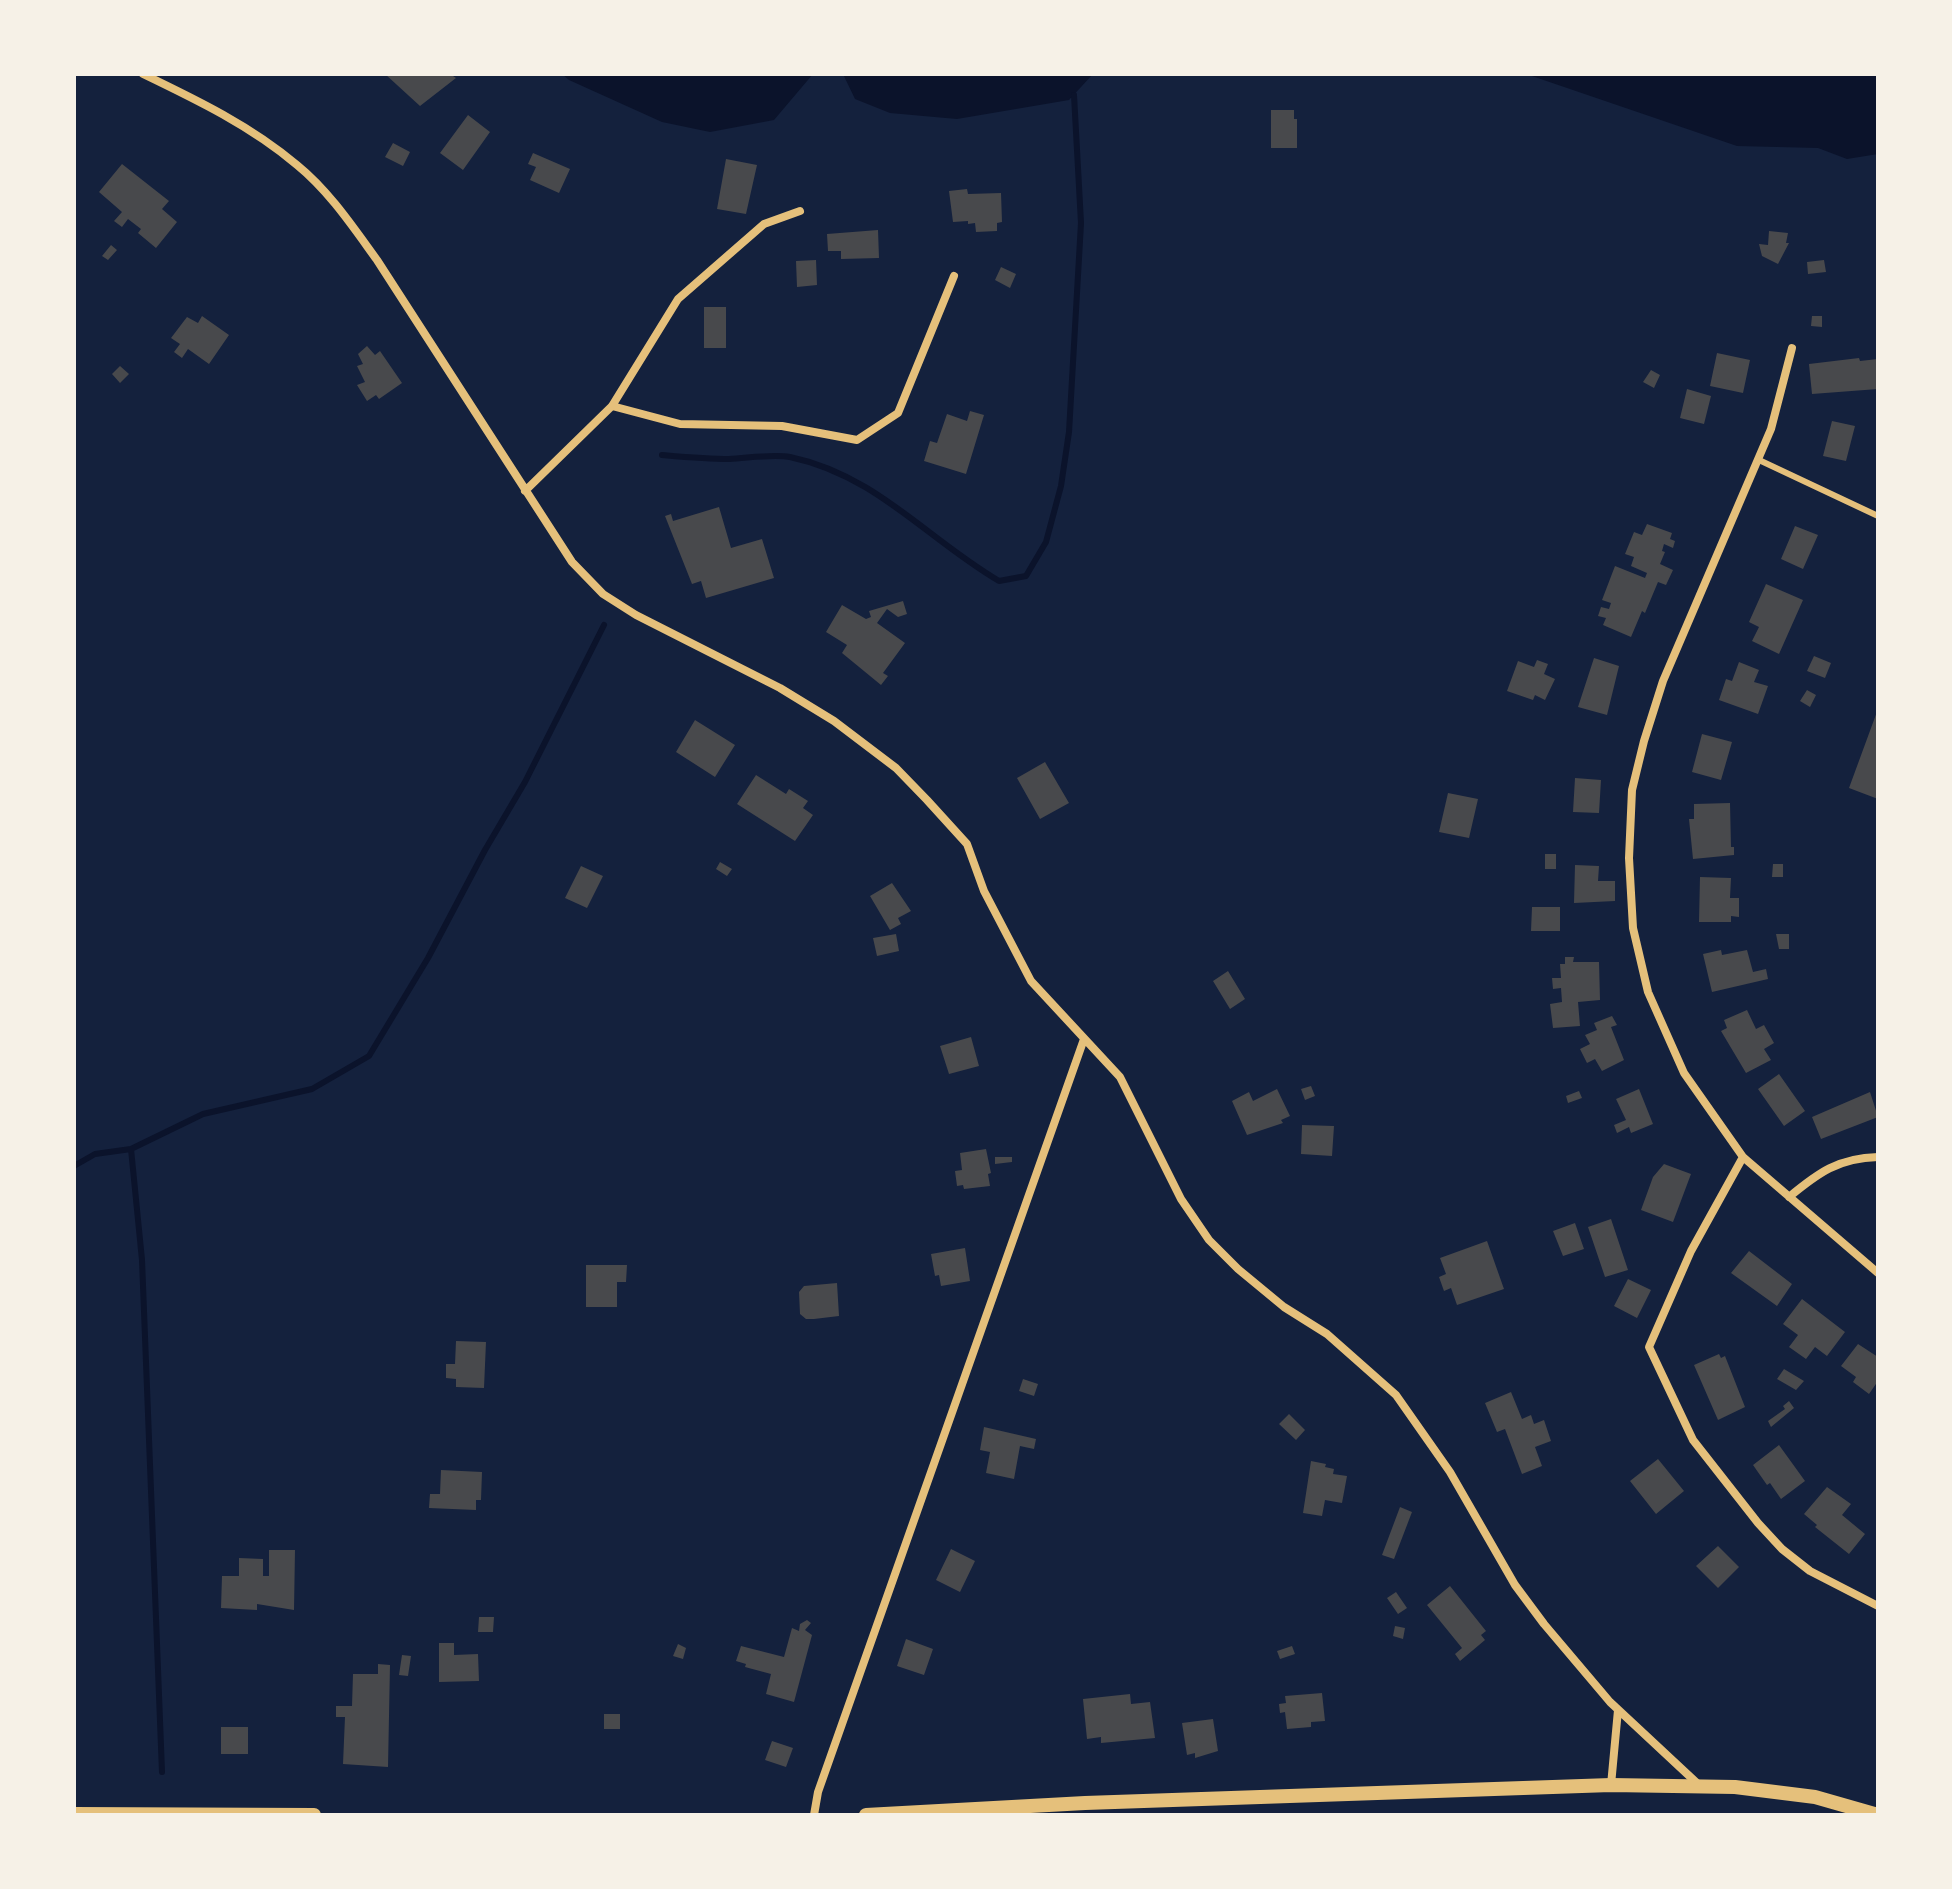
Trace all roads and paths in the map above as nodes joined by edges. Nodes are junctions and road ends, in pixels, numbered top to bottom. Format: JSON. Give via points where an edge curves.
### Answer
{"nodes":[{"id":1,"x":143,"y":74,"type":"edge"},
{"id":2,"x":800,"y":211,"type":"dead end"},
{"id":3,"x":954,"y":276,"type":"dead end"},
{"id":4,"x":1792,"y":348,"type":"dead end"},
{"id":5,"x":612,"y":406,"type":"junction"},
{"id":6,"x":1759,"y":460,"type":"junction"},
{"id":7,"x":525,"y":491,"type":"junction"},
{"id":8,"x":1878,"y":516,"type":"edge"},
{"id":9,"x":1084,"y":1039,"type":"junction"},
{"id":10,"x":1743,"y":1157,"type":"junction"},
{"id":11,"x":1878,"y":1157,"type":"edge"},
{"id":12,"x":1789,"y":1197,"type":"junction"},
{"id":13,"x":1878,"y":1273,"type":"edge"},
{"id":14,"x":1878,"y":1606,"type":"edge"},
{"id":15,"x":1618,"y":1710,"type":"junction"},
{"id":16,"x":1611,"y":1785,"type":"junction"},
{"id":17,"x":1700,"y":1785,"type":"junction"},
{"id":18,"x":74,"y":1814,"type":"edge"},
{"id":19,"x":1870,"y":1814,"type":"edge"},
{"id":20,"x":314,"y":1815,"type":"edge"},
{"id":21,"x":814,"y":1815,"type":"edge"},
{"id":22,"x":866,"y":1815,"type":"edge"}],
"edges":[{"from":1,"to":7,"type":"street","via":[[233,119],[298,166],[345,215]]},
{"from":2,"to":5,"type":"street","via":[[764,224],[678,299]]},
{"from":3,"to":5,"type":"street","via":[[898,413],[857,440],[782,426],[680,424]]},
{"from":4,"to":6,"type":"street"},
{"from":5,"to":7,"type":"street"},
{"from":6,"to":8,"type":"lane"},
{"from":6,"to":10,"type":"street","via":[[1658,696],[1632,790],[1629,858],[1633,928],[1648,992],[1684,1073]]},
{"from":7,"to":9,"type":"street","via":[[572,562],[603,594],[780,688],[900,772],[967,844],[984,891],[1031,981]]},
{"from":9,"to":15,"type":"street","via":[[1120,1077],[1181,1199],[1209,1240],[1396,1395],[1450,1472],[1515,1585]]},
{"from":9,"to":21,"type":"street"},
{"from":10,"to":12,"type":"street"},
{"from":10,"to":14,"type":"street","via":[[1691,1251],[1649,1347],[1693,1440],[1766,1532],[1810,1571]]},
{"from":11,"to":12,"type":"street","via":[[1820,1172]]},
{"from":12,"to":13,"type":"street"},
{"from":15,"to":16,"type":"street"},
{"from":15,"to":17,"type":"street"},
{"from":16,"to":17,"type":"street"},
{"from":16,"to":22,"type":"street"},
{"from":17,"to":19,"type":"street","via":[[1815,1797]]},
{"from":18,"to":20,"type":"street"}]}
